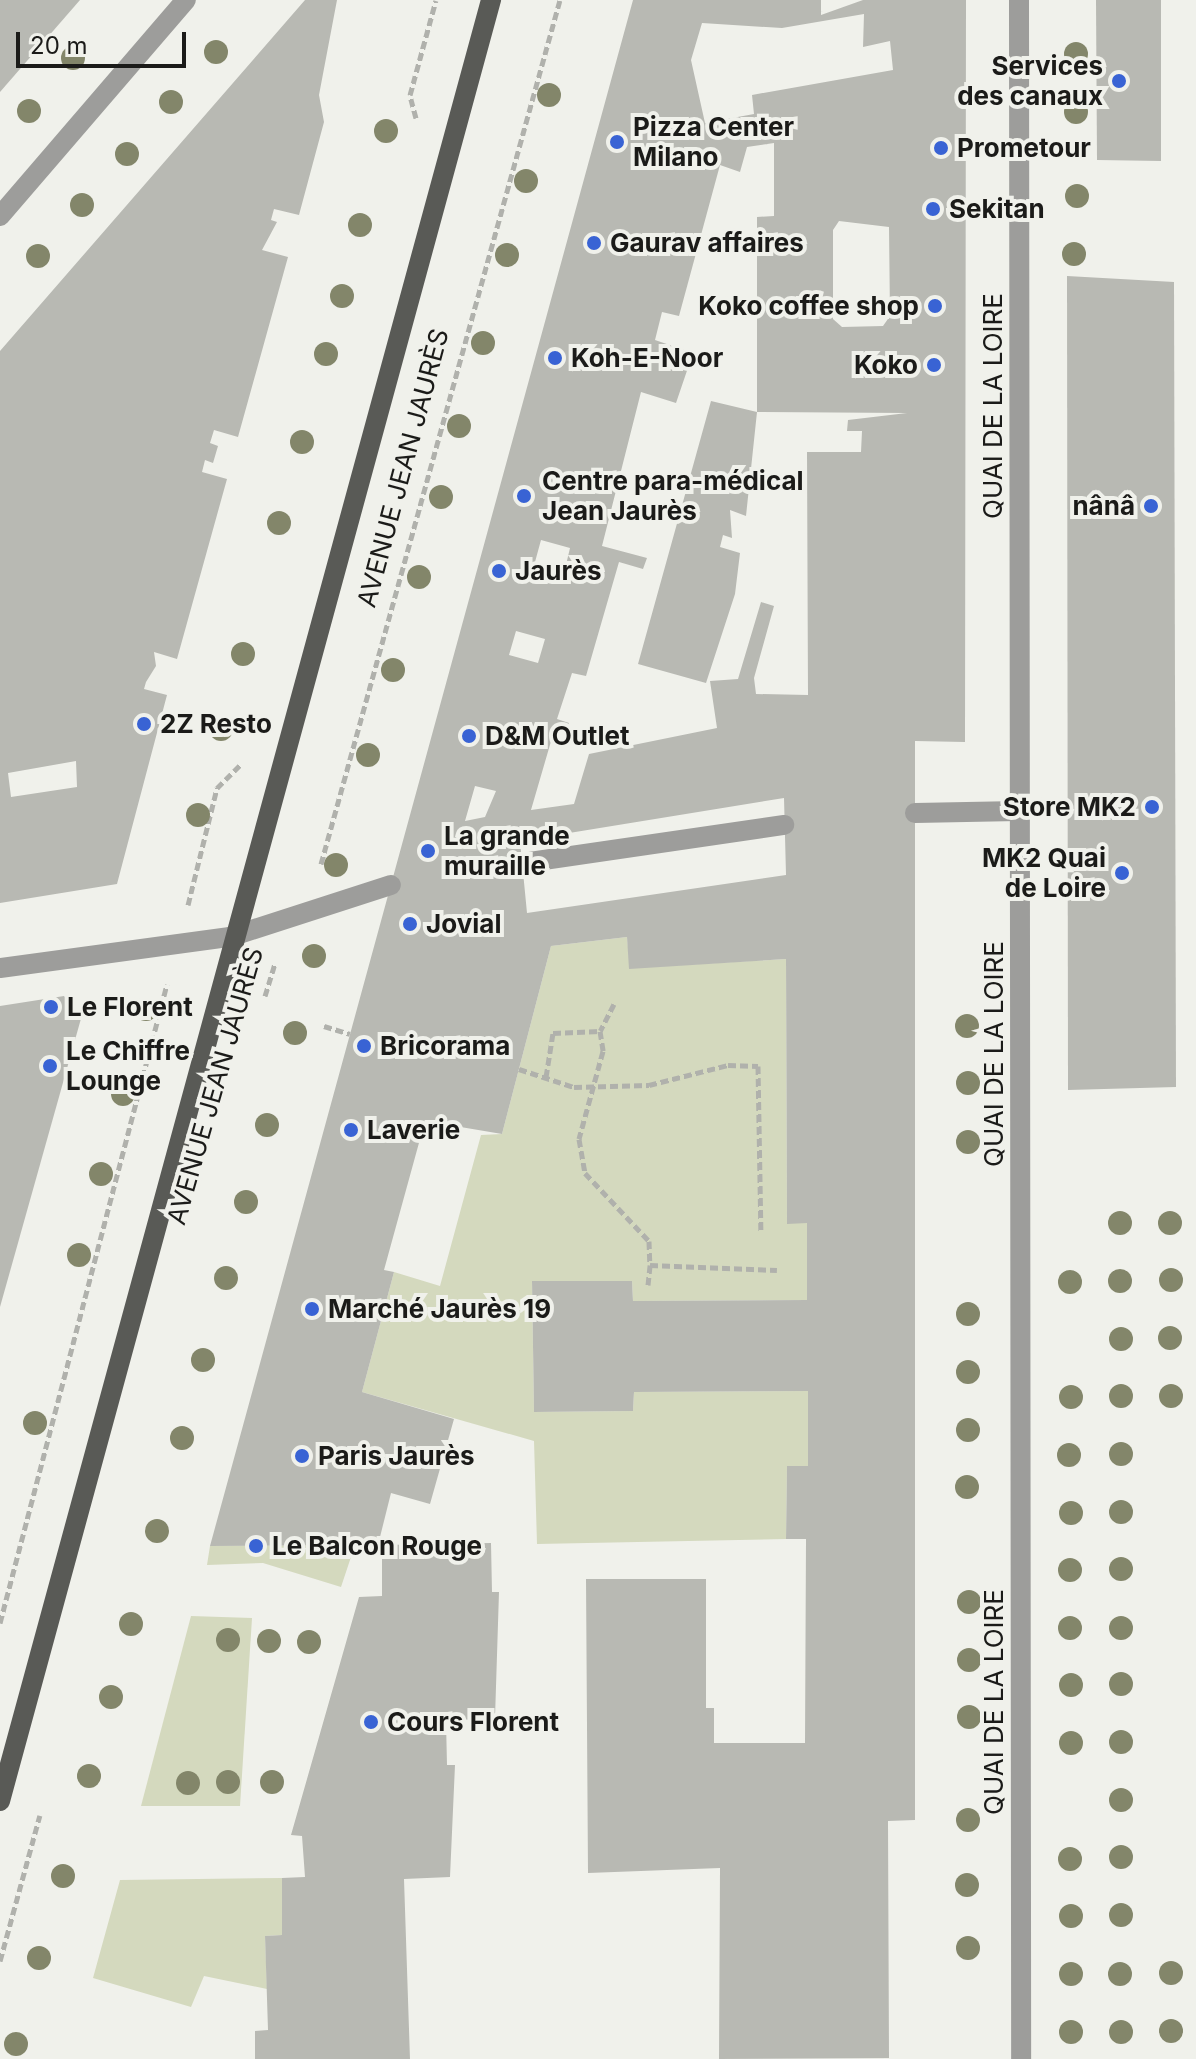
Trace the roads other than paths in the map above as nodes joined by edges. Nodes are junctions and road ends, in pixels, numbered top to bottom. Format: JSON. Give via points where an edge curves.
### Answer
{"nodes":[{"id":1,"x":186,"y":0,"type":"edge"},
{"id":2,"x":491,"y":0,"type":"edge"},
{"id":3,"x":1019,"y":0,"type":"edge"},
{"id":4,"x":0,"y":216,"type":"edge"},
{"id":5,"x":1020,"y":811,"type":"junction"},
{"id":6,"x":915,"y":813,"type":"dead end"},
{"id":7,"x":784,"y":825,"type":"dead end"},
{"id":8,"x":523,"y":863,"type":"dead end"},
{"id":9,"x":391,"y":885,"type":"dead end"},
{"id":10,"x":230,"y":937,"type":"junction"},
{"id":11,"x":0,"y":968,"type":"edge"},
{"id":12,"x":0,"y":1801,"type":"edge"},
{"id":13,"x":1021,"y":2059,"type":"edge"}],
"edges":[{"from":1,"to":4,"type":"street"},
{"from":2,"to":10,"type":"main road","name":"AVENUE JEAN JAURÈS"},
{"from":3,"to":5,"type":"street","name":"QUAI DE LA LOIRE"},
{"from":5,"to":6,"type":"street"},
{"from":5,"to":13,"type":"street","name":"QUAI DE LA LOIRE"},
{"from":7,"to":8,"type":"street"},
{"from":9,"to":10,"type":"street"},
{"from":10,"to":11,"type":"street"},
{"from":10,"to":12,"type":"main road","name":"AVENUE JEAN JAURÈS"}]}
